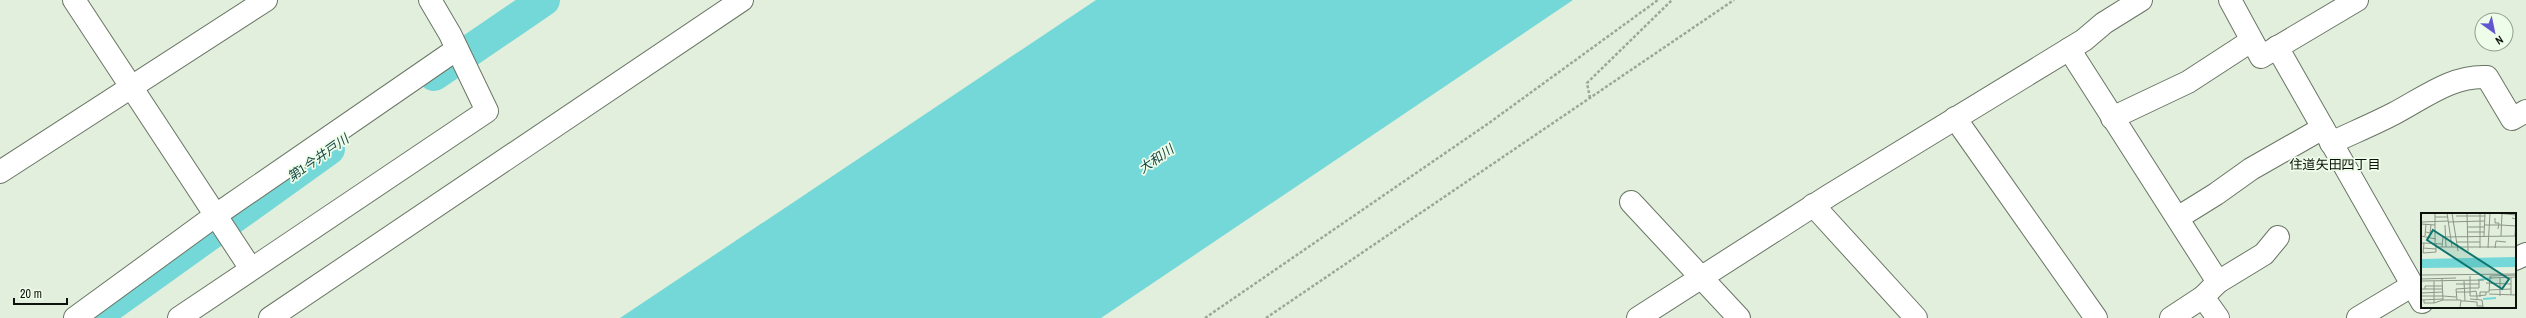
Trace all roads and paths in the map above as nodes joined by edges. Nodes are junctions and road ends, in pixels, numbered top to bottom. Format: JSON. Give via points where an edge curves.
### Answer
{"nodes":[{"id":1,"x":74,"y":0,"type":"edge"},
{"id":2,"x":266,"y":0,"type":"edge"},
{"id":3,"x":430,"y":0,"type":"edge"},
{"id":4,"x":742,"y":0,"type":"edge"},
{"id":5,"x":1658,"y":0,"type":"edge"},
{"id":6,"x":1672,"y":0,"type":"edge"},
{"id":7,"x":1734,"y":0,"type":"edge"},
{"id":8,"x":2141,"y":0,"type":"edge"},
{"id":9,"x":2230,"y":0,"type":"edge"},
{"id":10,"x":2357,"y":0,"type":"edge"},
{"id":11,"x":2251,"y":42,"type":"junction"},
{"id":12,"x":2277,"y":47,"type":"junction"},
{"id":13,"x":458,"y":49,"type":"junction"},
{"id":14,"x":2070,"y":49,"type":"junction"},
{"id":15,"x":131,"y":86,"type":"junction"},
{"id":16,"x":1590,"y":98,"type":"junction"},
{"id":17,"x":2526,"y":111,"type":"edge"},
{"id":18,"x":1955,"y":118,"type":"junction"},
{"id":19,"x":2112,"y":118,"type":"junction"},
{"id":20,"x":2327,"y":136,"type":"junction"},
{"id":21,"x":0,"y":172,"type":"edge"},
{"id":22,"x":1631,"y":202,"type":"dead end"},
{"id":23,"x":1813,"y":205,"type":"junction"},
{"id":24,"x":217,"y":216,"type":"junction"},
{"id":25,"x":2179,"y":217,"type":"junction"},
{"id":26,"x":2278,"y":237,"type":"dead end"},
{"id":27,"x":2526,"y":254,"type":"edge"},
{"id":28,"x":2516,"y":259,"type":"edge"},
{"id":29,"x":251,"y":269,"type":"junction"},
{"id":30,"x":1701,"y":276,"type":"junction"},
{"id":31,"x":2210,"y":289,"type":"junction"},
{"id":32,"x":2417,"y":294,"type":"edge"},
{"id":33,"x":2425,"y":308,"type":"edge"},
{"id":34,"x":75,"y":318,"type":"edge"},
{"id":35,"x":179,"y":318,"type":"edge"},
{"id":36,"x":270,"y":318,"type":"edge"},
{"id":37,"x":1204,"y":318,"type":"edge"},
{"id":38,"x":1266,"y":318,"type":"edge"},
{"id":39,"x":1638,"y":318,"type":"edge"},
{"id":40,"x":1739,"y":318,"type":"edge"},
{"id":41,"x":1916,"y":318,"type":"edge"},
{"id":42,"x":2096,"y":318,"type":"edge"},
{"id":43,"x":2171,"y":318,"type":"edge"},
{"id":44,"x":2218,"y":318,"type":"edge"},
{"id":45,"x":2358,"y":318,"type":"edge"},
{"id":46,"x":2430,"y":318,"type":"edge"}],
"edges":[{"from":1,"to":15,"type":"street"},
{"from":2,"to":15,"type":"street"},
{"from":3,"to":13,"type":"street"},
{"from":4,"to":36,"type":"street"},
{"from":5,"to":37,"type":"path","via":[[1489,123]]},
{"from":6,"to":16,"type":"path","via":[[1587,83]]},
{"from":7,"to":16,"type":"path"},
{"from":8,"to":14,"type":"street","via":[[2104,23]]},
{"from":9,"to":11,"type":"street"},
{"from":10,"to":12,"type":"street"},
{"from":11,"to":12,"type":"street","via":[[2261,57]]},
{"from":11,"to":19,"type":"street","via":[[2188,82]]},
{"from":12,"to":20,"type":"street"},
{"from":13,"to":24,"type":"street"},
{"from":13,"to":29,"type":"street","via":[[487,111]]},
{"from":14,"to":18,"type":"street"},
{"from":14,"to":19,"type":"street"},
{"from":15,"to":21,"type":"street"},
{"from":15,"to":24,"type":"street"},
{"from":16,"to":38,"type":"path"},
{"from":17,"to":20,"type":"street","via":[[2512,119],[2487,77],[2472,76],[2452,82],[2393,114]]},
{"from":18,"to":23,"type":"street"},
{"from":18,"to":42,"type":"street"},
{"from":19,"to":25,"type":"street"},
{"from":20,"to":25,"type":"street","via":[[2251,169]]},
{"from":20,"to":32,"type":"street"},
{"from":22,"to":30,"type":"street"},
{"from":23,"to":30,"type":"street"},
{"from":23,"to":41,"type":"street"},
{"from":24,"to":29,"type":"street"},
{"from":24,"to":34,"type":"street"},
{"from":25,"to":31,"type":"street"},
{"from":26,"to":31,"type":"street","via":[[2264,254]]},
{"from":27,"to":28,"type":"street"},
{"from":29,"to":35,"type":"street"},
{"from":30,"to":39,"type":"street"},
{"from":30,"to":40,"type":"street"},
{"from":31,"to":43,"type":"street"},
{"from":31,"to":44,"type":"street"},
{"from":32,"to":45,"type":"street"},
{"from":33,"to":46,"type":"street"}]}
